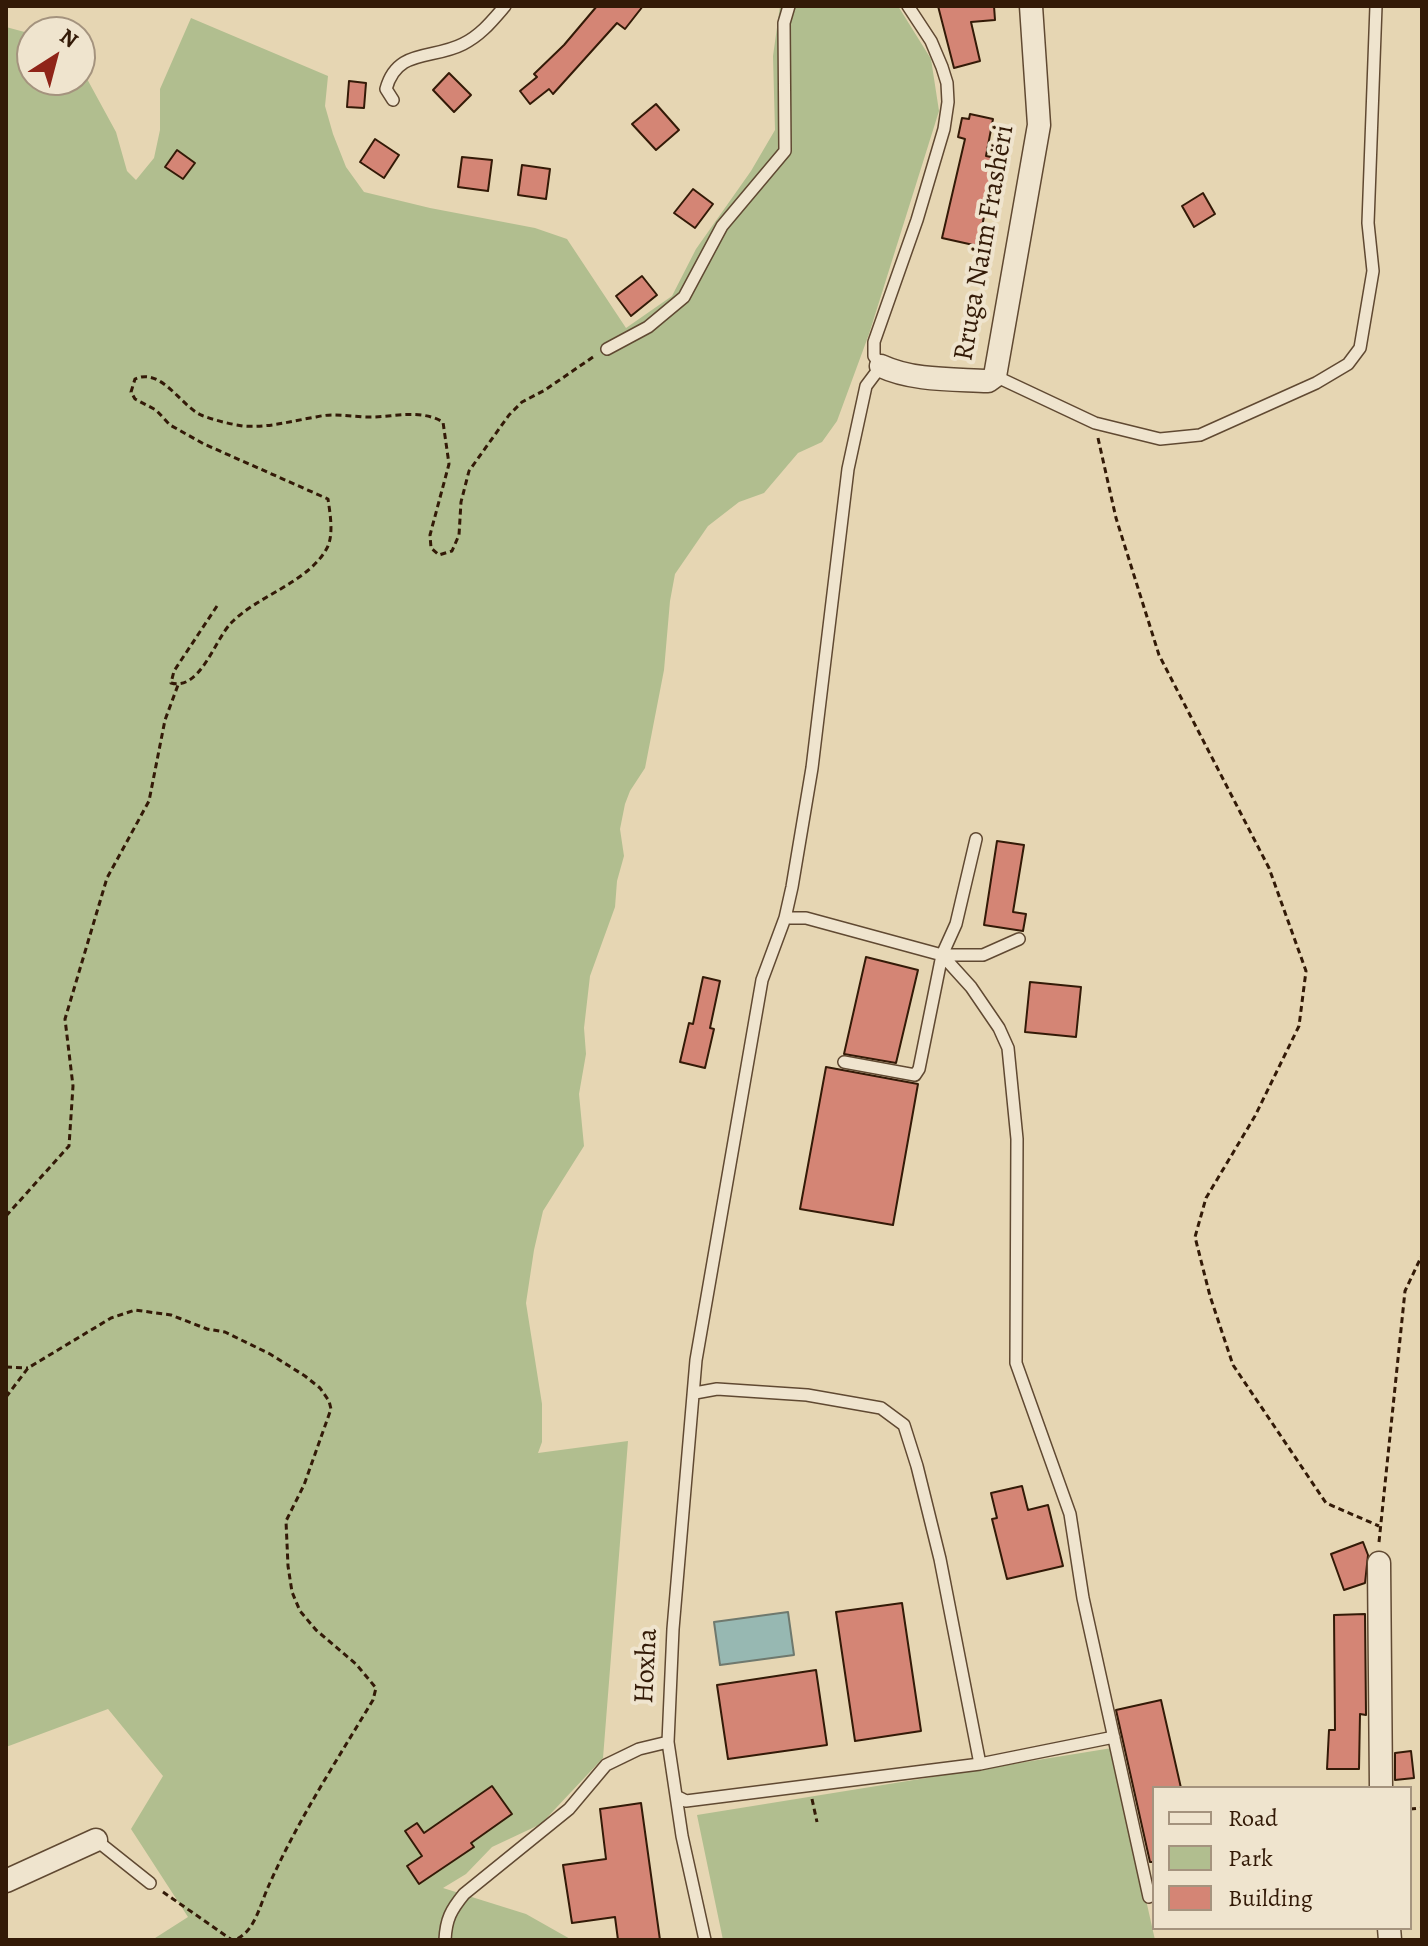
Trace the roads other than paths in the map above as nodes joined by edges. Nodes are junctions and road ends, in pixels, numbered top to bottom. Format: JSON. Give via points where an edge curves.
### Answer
{"nodes":[{"id":1,"x":505,"y":6,"type":"edge"},
{"id":2,"x":789,"y":6,"type":"edge"},
{"id":3,"x":908,"y":6,"type":"edge"},
{"id":4,"x":1031,"y":6,"type":"edge"},
{"id":5,"x":1376,"y":6,"type":"edge"},
{"id":6,"x":393,"y":100,"type":"dead end"},
{"id":7,"x":607,"y":349,"type":"road end"},
{"id":8,"x":881,"y":366,"type":"junction"},
{"id":9,"x":995,"y":376,"type":"junction"},
{"id":10,"x":976,"y":839,"type":"dead end"},
{"id":11,"x":785,"y":918,"type":"junction"},
{"id":12,"x":1019,"y":939,"type":"dead end"},
{"id":13,"x":942,"y":955,"type":"junction"},
{"id":14,"x":844,"y":1062,"type":"dead end"},
{"id":15,"x":695,"y":1393,"type":"junction"},
{"id":16,"x":1379,"y":1563,"type":"road end"},
{"id":17,"x":1114,"y":1737,"type":"junction"},
{"id":18,"x":668,"y":1742,"type":"junction"},
{"id":19,"x":980,"y":1764,"type":"junction"},
{"id":20,"x":1381,"y":1786,"type":"edge"},
{"id":21,"x":681,"y":1801,"type":"junction"},
{"id":22,"x":96,"y":1840,"type":"joint"},
{"id":23,"x":6,"y":1881,"type":"edge"},
{"id":24,"x":150,"y":1883,"type":"road end"},
{"id":25,"x":1149,"y":1897,"type":"dead end"},
{"id":26,"x":445,"y":1940,"type":"edge"},
{"id":27,"x":705,"y":1940,"type":"edge"}],
"edges":[{"from":1,"to":6,"type":"lane","via":[[487,28],[459,46],[404,61],[386,89]]},
{"from":2,"to":7,"type":"lane","via":[[784,23],[785,151],[722,226],[684,297],[648,327]]},
{"from":3,"to":8,"type":"lane","via":[[942,67],[948,102],[917,220],[874,342]]},
{"from":4,"to":9,"type":"street","name":"Rruga Naim Frashëri","via":[[1039,125]]},
{"from":5,"to":9,"type":"lane","via":[[1368,223],[1373,271],[1360,348],[1348,364],[1200,435],[1160,439],[1095,423]]},
{"from":8,"to":9,"type":"street","name":"Rruga Naim Frashëri","via":[[925,377],[988,381]]},
{"from":8,"to":11,"type":"lane","name":"Hoxha","via":[[866,386],[848,469],[812,768]]},
{"from":10,"to":13,"type":"lane","via":[[956,924]]},
{"from":11,"to":13,"type":"lane","via":[[806,918]]},
{"from":11,"to":15,"type":"lane","name":"Hoxha","via":[[762,980],[696,1360]]},
{"from":12,"to":13,"type":"lane","via":[[983,955]]},
{"from":13,"to":14,"type":"lane","via":[[915,1075]]},
{"from":13,"to":17,"type":"lane","via":[[971,987],[1008,1048],[1017,1139],[1016,1363],[1070,1514]]},
{"from":15,"to":18,"type":"lane","name":"Hoxha"},
{"from":15,"to":19,"type":"lane","via":[[717,1389],[807,1395],[881,1408],[904,1425],[940,1559]]},
{"from":16,"to":20,"type":"street"},
{"from":17,"to":19,"type":"lane"},
{"from":17,"to":25,"type":"lane"},
{"from":18,"to":21,"type":"lane","name":"Hoxha"},
{"from":18,"to":26,"type":"lane","via":[[606,1765],[569,1809],[464,1894],[446,1921]]},
{"from":19,"to":21,"type":"lane"},
{"from":21,"to":27,"type":"lane","name":"Hoxha","via":[[682,1836]]},
{"from":22,"to":23,"type":"street"},
{"from":22,"to":24,"type":"lane"}]}
